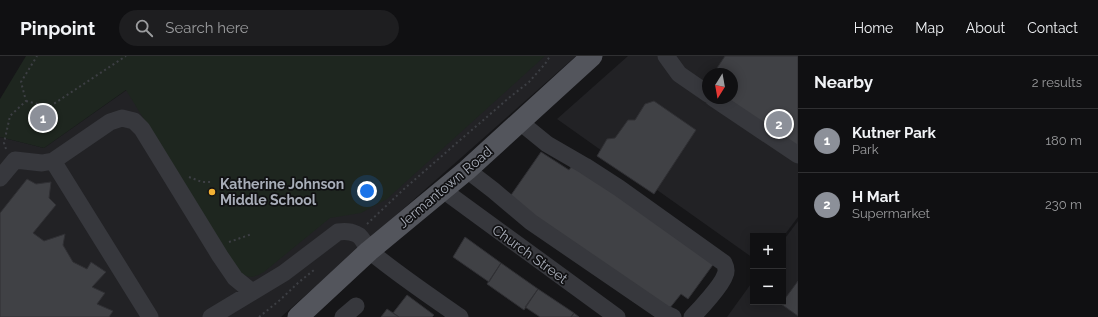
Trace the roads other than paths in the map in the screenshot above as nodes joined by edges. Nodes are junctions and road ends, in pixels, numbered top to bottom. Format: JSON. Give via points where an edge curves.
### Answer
{"nodes":[{"id":1,"x":666,"y":56,"type":"edge"},
{"id":2,"x":587,"y":58,"type":"edge"},
{"id":3,"x":702,"y":90,"type":"edge"},
{"id":4,"x":723,"y":104,"type":"edge"},
{"id":5,"x":520,"y":122,"type":"junction"},
{"id":6,"x":798,"y":155,"type":"edge"},
{"id":7,"x":53,"y":161,"type":"junction"},
{"id":8,"x":5,"y":168,"type":"edge"},
{"id":9,"x":466,"y":170,"type":"junction"},
{"id":10,"x":443,"y":190,"type":"junction"},
{"id":11,"x":369,"y":250,"type":"junction"},
{"id":12,"x":252,"y":292,"type":"junction"},
{"id":13,"x":356,"y":306,"type":"dead end"},
{"id":14,"x":150,"y":317,"type":"edge"},
{"id":15,"x":210,"y":317,"type":"edge"},
{"id":16,"x":298,"y":317,"type":"edge"},
{"id":17,"x":343,"y":317,"type":"edge"},
{"id":18,"x":460,"y":317,"type":"edge"},
{"id":19,"x":617,"y":317,"type":"edge"},
{"id":20,"x":673,"y":317,"type":"edge"},
{"id":21,"x":692,"y":317,"type":"edge"}],
"edges":[{"from":1,"to":3,"type":"street","via":[[678,74]]},
{"from":2,"to":5,"type":"main road","name":"Jermantown Road"},
{"from":4,"to":6,"type":"street"},
{"from":5,"to":9,"type":"main road","name":"Jermantown Road"},
{"from":5,"to":21,"type":"street","via":[[547,144],[619,188],[724,263],[726,274],[721,283]]},
{"from":7,"to":8,"type":"street"},
{"from":7,"to":12,"type":"street","via":[[110,122],[122,118],[134,121],[142,129],[235,278]]},
{"from":7,"to":14,"type":"street"},
{"from":9,"to":10,"type":"main road","name":"Jermantown Road"},
{"from":9,"to":20,"type":"street","via":[[532,222]]},
{"from":10,"to":11,"type":"main road","name":"Jermantown Road"},
{"from":10,"to":19,"type":"street","name":"Church Street"},
{"from":11,"to":12,"type":"street","via":[[356,234],[348,231],[338,232],[284,273]]},
{"from":11,"to":16,"type":"main road","name":"Jermantown Road"},
{"from":11,"to":18,"type":"street","via":[[398,274]]},
{"from":12,"to":15,"type":"street"},
{"from":13,"to":17,"type":"street"}]}
